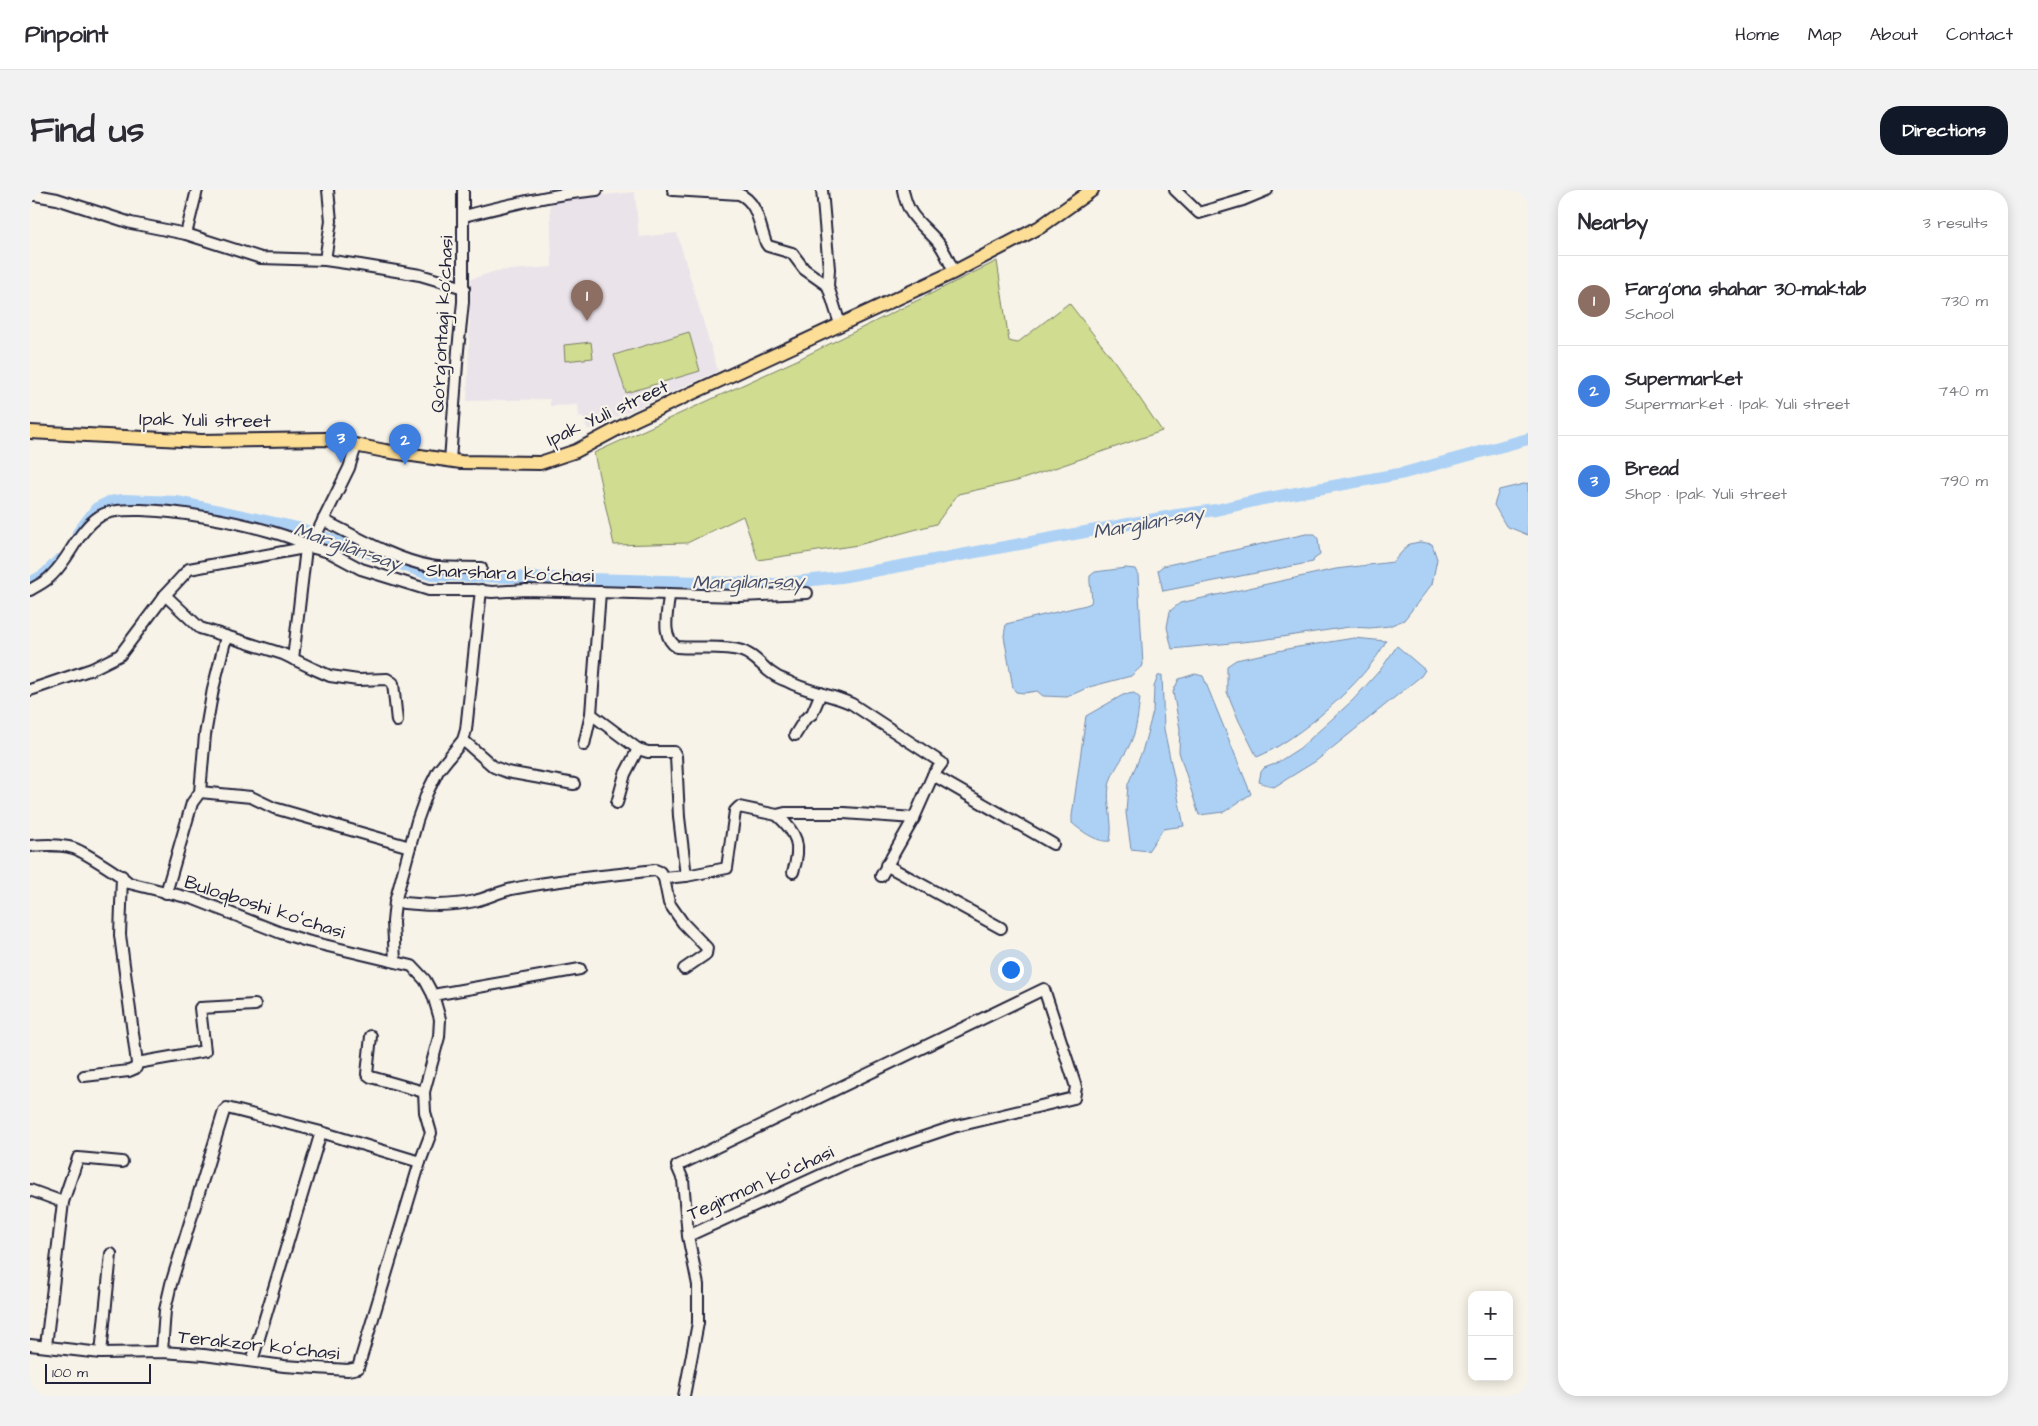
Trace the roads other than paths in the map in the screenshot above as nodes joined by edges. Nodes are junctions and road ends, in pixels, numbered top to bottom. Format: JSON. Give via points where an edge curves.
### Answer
{"nodes":[{"id":1,"x":198,"y":190,"type":"edge"},
{"id":2,"x":328,"y":190,"type":"edge"},
{"id":3,"x":464,"y":190,"type":"edge"},
{"id":4,"x":597,"y":190,"type":"edge"},
{"id":5,"x":673,"y":190,"type":"edge"},
{"id":6,"x":822,"y":190,"type":"edge"},
{"id":7,"x":903,"y":190,"type":"edge"},
{"id":8,"x":1092,"y":190,"type":"edge"},
{"id":9,"x":1175,"y":190,"type":"edge"},
{"id":10,"x":1267,"y":190,"type":"edge"},
{"id":11,"x":569,"y":191,"type":"edge"},
{"id":12,"x":30,"y":194,"type":"edge"},
{"id":13,"x":464,"y":216,"type":"junction"},
{"id":14,"x":186,"y":234,"type":"junction"},
{"id":15,"x":325,"y":260,"type":"junction"},
{"id":16,"x":954,"y":272,"type":"junction"},
{"id":17,"x":828,"y":286,"type":"junction"},
{"id":18,"x":464,"y":288,"type":"junction"},
{"id":19,"x":840,"y":324,"type":"junction"},
{"id":20,"x":30,"y":432,"type":"edge"},
{"id":21,"x":356,"y":446,"type":"junction"},
{"id":22,"x":450,"y":461,"type":"junction"},
{"id":23,"x":323,"y":520,"type":"junction"},
{"id":24,"x":309,"y":546,"type":"junction"},
{"id":25,"x":481,"y":568,"type":"dead end"},
{"id":26,"x":30,"y":590,"type":"edge"},
{"id":27,"x":481,"y":590,"type":"junction"},
{"id":28,"x":600,"y":592,"type":"junction"},
{"id":29,"x":807,"y":593,"type":"dead end"},
{"id":30,"x":165,"y":595,"type":"junction"},
{"id":31,"x":669,"y":595,"type":"junction"},
{"id":32,"x":226,"y":637,"type":"junction"},
{"id":33,"x":293,"y":659,"type":"junction"},
{"id":34,"x":30,"y":690,"type":"edge"},
{"id":35,"x":821,"y":693,"type":"junction"},
{"id":36,"x":591,"y":714,"type":"junction"},
{"id":37,"x":397,"y":721,"type":"dead end"},
{"id":38,"x":795,"y":735,"type":"dead end"},
{"id":39,"x":463,"y":740,"type":"junction"},
{"id":40,"x":584,"y":745,"type":"dead end"},
{"id":41,"x":638,"y":749,"type":"junction"},
{"id":42,"x":933,"y":775,"type":"junction"},
{"id":43,"x":574,"y":784,"type":"dead end"},
{"id":44,"x":200,"y":792,"type":"junction"},
{"id":45,"x":617,"y":803,"type":"dead end"},
{"id":46,"x":777,"y":815,"type":"junction"},
{"id":47,"x":914,"y":818,"type":"junction"},
{"id":48,"x":1053,"y":844,"type":"dead end"},
{"id":49,"x":30,"y":846,"type":"edge"},
{"id":50,"x":410,"y":847,"type":"junction"},
{"id":51,"x":886,"y":865,"type":"junction"},
{"id":52,"x":794,"y":872,"type":"dead end"},
{"id":53,"x":122,"y":876,"type":"junction"},
{"id":54,"x":686,"y":876,"type":"junction"},
{"id":55,"x":881,"y":876,"type":"dead end"},
{"id":56,"x":664,"y":878,"type":"junction"},
{"id":57,"x":166,"y":893,"type":"junction"},
{"id":58,"x":395,"y":902,"type":"junction"},
{"id":59,"x":1001,"y":928,"type":"dead end"},
{"id":60,"x":395,"y":961,"type":"junction"},
{"id":61,"x":580,"y":969,"type":"dead end"},
{"id":62,"x":684,"y":969,"type":"dead end"},
{"id":63,"x":433,"y":995,"type":"junction"},
{"id":64,"x":256,"y":1005,"type":"dead end"},
{"id":65,"x":371,"y":1036,"type":"dead end"},
{"id":66,"x":137,"y":1063,"type":"junction"},
{"id":67,"x":84,"y":1076,"type":"dead end"},
{"id":68,"x":424,"y":1092,"type":"junction"},
{"id":69,"x":321,"y":1132,"type":"junction"},
{"id":70,"x":431,"y":1133,"type":"joint"},
{"id":71,"x":122,"y":1162,"type":"dead end"},
{"id":72,"x":420,"y":1162,"type":"junction"},
{"id":73,"x":30,"y":1190,"type":"edge"},
{"id":74,"x":63,"y":1202,"type":"junction"},
{"id":75,"x":688,"y":1236,"type":"junction"},
{"id":76,"x":111,"y":1254,"type":"dead end"},
{"id":77,"x":30,"y":1345,"type":"edge"},
{"id":78,"x":46,"y":1346,"type":"junction"},
{"id":79,"x":162,"y":1352,"type":"junction"},
{"id":80,"x":101,"y":1353,"type":"junction"},
{"id":81,"x":252,"y":1361,"type":"junction"},
{"id":82,"x":684,"y":1396,"type":"edge"}],
"edges":[{"from":1,"to":14,"type":"street"},
{"from":2,"to":15,"type":"street","via":[[331,221]]},
{"from":3,"to":13,"type":"street","name":"Qo'rg'ontagi ko'chasi"},
{"from":4,"to":11,"type":"street"},
{"from":5,"to":17,"type":"street","via":[[739,194],[748,198],[768,246],[792,253],[804,269]]},
{"from":6,"to":17,"type":"street"},
{"from":7,"to":16,"type":"street","via":[[906,205],[938,242]]},
{"from":8,"to":16,"type":"main road","name":"Ipak Yuli street","via":[[1040,227]]},
{"from":9,"to":10,"type":"street","via":[[1199,213]]},
{"from":11,"to":13,"type":"street"},
{"from":12,"to":14,"type":"street","via":[[57,199],[131,223]]},
{"from":13,"to":18,"type":"street","name":"Qo'rg'ontagi ko'chasi"},
{"from":14,"to":15,"type":"street","via":[[261,258]]},
{"from":15,"to":18,"type":"street","via":[[420,275]]},
{"from":16,"to":19,"type":"main road","name":"Ipak Yuli street"},
{"from":17,"to":19,"type":"street"},
{"from":18,"to":22,"type":"street","name":"Qo'rg'ontagi ko'chasi"},
{"from":19,"to":22,"type":"main road","name":"Ipak Yuli street","via":[[636,419],[576,451],[540,463]]},
{"from":20,"to":21,"type":"main road","name":"Ipak Yuli street","via":[[201,441],[325,439]]},
{"from":21,"to":22,"type":"main road","name":"Ipak Yuli street"},
{"from":21,"to":23,"type":"street","via":[[349,468]]},
{"from":23,"to":24,"type":"street"},
{"from":23,"to":25,"type":"street","via":[[419,563]]},
{"from":24,"to":26,"type":"street","via":[[266,530],[168,511],[112,510],[86,528],[54,574]]},
{"from":24,"to":27,"type":"street","name":"Sharshara koʻchasi","via":[[390,580],[429,590]]},
{"from":24,"to":30,"type":"street","name":"Sharshara koʻchasi","via":[[189,569]]},
{"from":24,"to":33,"type":"street"},
{"from":27,"to":28,"type":"street","name":"Sharshara koʻchasi"},
{"from":27,"to":39,"type":"street"},
{"from":28,"to":31,"type":"street","name":"Sharshara koʻchasi"},
{"from":28,"to":36,"type":"street"},
{"from":29,"to":31,"type":"street","name":"Sharshara koʻchasi"},
{"from":30,"to":32,"type":"street","via":[[200,628]]},
{"from":30,"to":34,"type":"street","name":"Sharshara koʻchasi","via":[[120,655],[92,669]]},
{"from":31,"to":35,"type":"street","via":[[666,632],[671,643],[678,647],[745,652],[788,682]]},
{"from":32,"to":33,"type":"street"},
{"from":32,"to":44,"type":"street","via":[[205,735]]},
{"from":33,"to":37,"type":"street","via":[[330,676],[358,680],[387,679],[392,683]]},
{"from":35,"to":38,"type":"street","via":[[812,714]]},
{"from":35,"to":42,"type":"street","via":[[852,704],[942,763]]},
{"from":36,"to":40,"type":"street"},
{"from":36,"to":41,"type":"street"},
{"from":39,"to":43,"type":"street","via":[[494,767]]},
{"from":39,"to":50,"type":"street","via":[[438,771],[427,793]]},
{"from":41,"to":45,"type":"street","via":[[625,774]]},
{"from":41,"to":54,"type":"street","via":[[670,751],[676,756]]},
{"from":42,"to":47,"type":"street"},
{"from":42,"to":48,"type":"street"},
{"from":44,"to":50,"type":"street","via":[[251,797],[274,808]]},
{"from":44,"to":57,"type":"street","via":[[192,803]]},
{"from":46,"to":47,"type":"street","via":[[844,813]]},
{"from":46,"to":52,"type":"street","via":[[790,826],[796,838],[798,858]]},
{"from":46,"to":54,"type":"street","via":[[739,807],[735,810],[727,868]]},
{"from":47,"to":51,"type":"street"},
{"from":49,"to":53,"type":"street","name":"Buloqboshi koʻchasi","via":[[74,848]]},
{"from":50,"to":58,"type":"street"},
{"from":51,"to":55,"type":"street"},
{"from":51,"to":59,"type":"street"},
{"from":53,"to":57,"type":"street","name":"Buloqboshi koʻchasi","via":[[128,882]]},
{"from":53,"to":66,"type":"street","via":[[120,935]]},
{"from":54,"to":56,"type":"street"},
{"from":56,"to":58,"type":"street","via":[[655,870],[511,889],[452,905]]},
{"from":56,"to":62,"type":"street","via":[[669,902],[683,923],[707,948],[706,954]]},
{"from":57,"to":60,"type":"street","name":"Buloqboshi koʻchasi","via":[[194,899],[307,941]]},
{"from":58,"to":60,"type":"street"},
{"from":60,"to":63,"type":"street","name":"Buloqboshi koʻchasi","via":[[412,966]]},
{"from":61,"to":63,"type":"street"},
{"from":63,"to":68,"type":"street","name":"Buloqboshi koʻchasi","via":[[440,1019],[439,1037]]},
{"from":64,"to":66,"type":"street","via":[[200,1008],[205,1051]]},
{"from":65,"to":68,"type":"street","via":[[367,1074]]},
{"from":66,"to":67,"type":"street","via":[[134,1071]]},
{"from":68,"to":70,"type":"street","name":"Buloqboshi koʻchasi"},
{"from":69,"to":72,"type":"street"},
{"from":69,"to":79,"type":"street","via":[[231,1107],[224,1111],[164,1310]]},
{"from":69,"to":81,"type":"street"},
{"from":70,"to":72,"type":"street","name":"Terakzor koʻchasi"},
{"from":71,"to":74,"type":"street","via":[[78,1158]]},
{"from":72,"to":81,"type":"street","name":"Terakzor koʻchasi","via":[[358,1368],[293,1367]]},
{"from":73,"to":74,"type":"street"},
{"from":74,"to":78,"type":"street"},
{"from":75,"to":75,"type":"street","name":"Tegirmon koʻchasi","via":[[683,1180],[677,1166],[1044,989],[1076,1087],[1074,1098],[953,1127],[847,1163]]},
{"from":75,"to":82,"type":"street","via":[[698,1285],[698,1323]]},
{"from":76,"to":80,"type":"street"},
{"from":77,"to":78,"type":"street","name":"Terakzor koʻchasi"},
{"from":78,"to":80,"type":"street","name":"Terakzor koʻchasi"},
{"from":79,"to":80,"type":"street","name":"Terakzor koʻchasi"},
{"from":79,"to":81,"type":"street","name":"Terakzor koʻchasi"}]}
